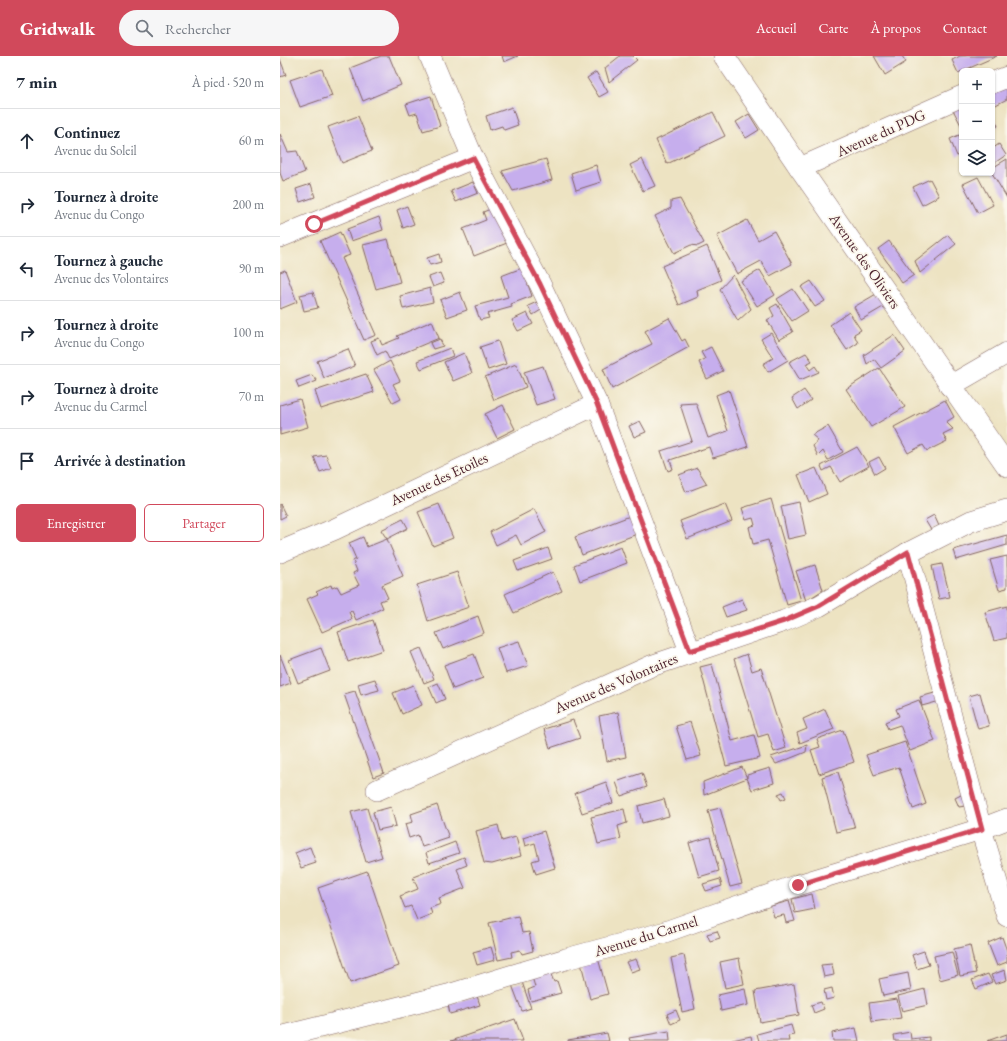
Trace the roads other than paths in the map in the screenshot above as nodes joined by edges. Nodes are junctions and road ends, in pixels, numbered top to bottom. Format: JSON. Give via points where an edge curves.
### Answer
{"nodes":[{"id":1,"x":430,"y":56,"type":"edge"},
{"id":2,"x":724,"y":56,"type":"edge"},
{"id":3,"x":1007,"y":77,"type":"edge"},
{"id":4,"x":995,"y":83,"type":"edge"},
{"id":5,"x":959,"y":97,"type":"edge"},
{"id":6,"x":473,"y":158,"type":"junction"},
{"id":7,"x":800,"y":168,"type":"junction"},
{"id":8,"x":280,"y":237,"type":"edge"},
{"id":9,"x":1007,"y":353,"type":"edge"},
{"id":10,"x":950,"y":386,"type":"junction"},
{"id":11,"x":597,"y":404,"type":"junction"},
{"id":12,"x":1007,"y":466,"type":"edge"},
{"id":13,"x":1007,"y":510,"type":"edge"},
{"id":14,"x":280,"y":552,"type":"edge"},
{"id":15,"x":908,"y":552,"type":"junction"},
{"id":16,"x":690,"y":651,"type":"junction"},
{"id":17,"x":377,"y":790,"type":"dead end"},
{"id":18,"x":1007,"y":819,"type":"edge"},
{"id":19,"x":982,"y":829,"type":"junction"},
{"id":20,"x":1007,"y":916,"type":"edge"},
{"id":21,"x":280,"y":1037,"type":"edge"}],
"edges":[{"from":1,"to":6,"type":"street"},
{"from":2,"to":7,"type":"street","name":"Avenue des Oliviers"},
{"from":3,"to":4,"type":"street"},
{"from":5,"to":7,"type":"street","name":"Avenue du PDG"},
{"from":6,"to":8,"type":"street"},
{"from":6,"to":11,"type":"street","via":[[540,284]]},
{"from":7,"to":10,"type":"street","name":"Avenue des Oliviers"},
{"from":9,"to":10,"type":"street"},
{"from":10,"to":12,"type":"street","name":"Avenue des Oliviers"},
{"from":11,"to":14,"type":"street","name":"Avenue des Etoiles","via":[[334,529]]},
{"from":11,"to":16,"type":"street"},
{"from":13,"to":15,"type":"street","name":"Avenue des Volontaires","via":[[971,521]]},
{"from":15,"to":16,"type":"street","name":"Avenue des Volontaires","via":[[819,606],[784,621]]},
{"from":15,"to":19,"type":"street"},
{"from":16,"to":17,"type":"street","name":"Avenue des Volontaires","via":[[651,666]]},
{"from":18,"to":19,"type":"street","name":"Avenue du Carmel"},
{"from":19,"to":20,"type":"street"},
{"from":19,"to":21,"type":"street","name":"Avenue du Carmel","via":[[798,885],[662,933],[448,995]]}]}
